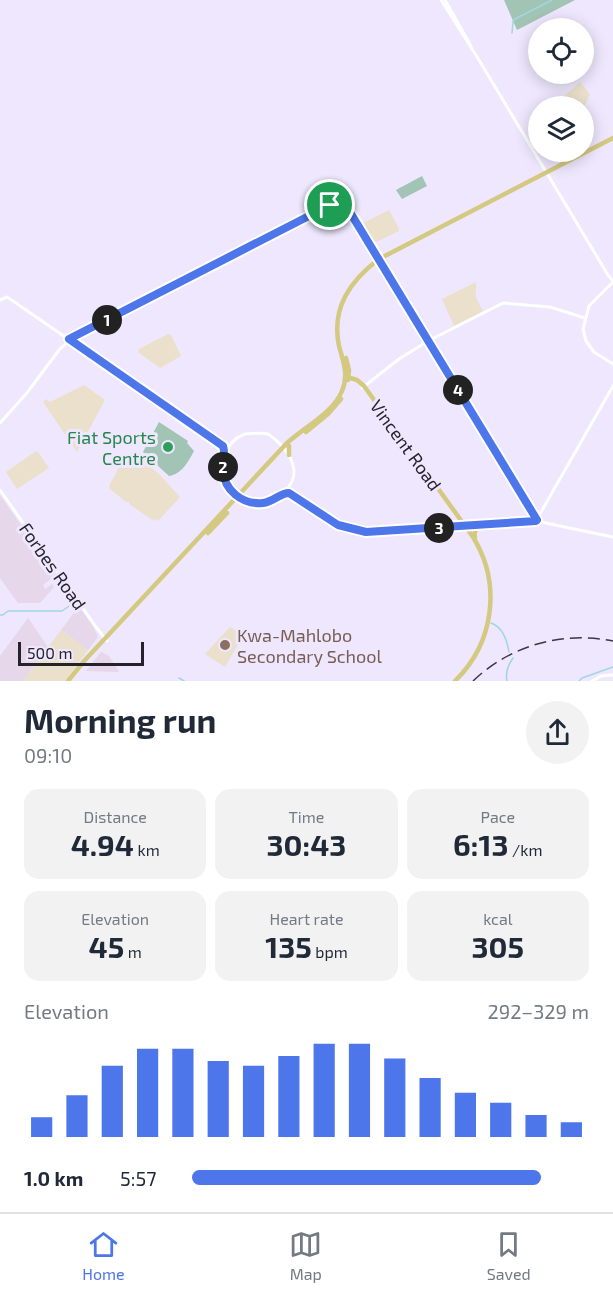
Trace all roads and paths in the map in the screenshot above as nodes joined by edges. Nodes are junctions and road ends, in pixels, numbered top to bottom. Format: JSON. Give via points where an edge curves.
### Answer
{"nodes":[{"id":1,"x":443,"y":0,"type":"edge"},
{"id":2,"x":613,"y":140,"type":"edge"},
{"id":3,"x":547,"y":174,"type":"junction"},
{"id":4,"x":379,"y":260,"type":"junction"},
{"id":5,"x":613,"y":281,"type":"edge"},
{"id":6,"x":0,"y":300,"type":"edge"},
{"id":7,"x":585,"y":318,"type":"junction"},
{"id":8,"x":69,"y":339,"type":"junction"},
{"id":9,"x":428,"y":341,"type":"junction"},
{"id":10,"x":613,"y":364,"type":"edge"},
{"id":11,"x":349,"y":380,"type":"junction"},
{"id":12,"x":613,"y":386,"type":"edge"},
{"id":13,"x":363,"y":387,"type":"junction"},
{"id":14,"x":0,"y":423,"type":"edge"},
{"id":15,"x":278,"y":441,"type":"junction"},
{"id":16,"x":231,"y":444,"type":"junction"},
{"id":17,"x":223,"y":446,"type":"junction"},
{"id":18,"x":287,"y":446,"type":"junction"},
{"id":19,"x":226,"y":453,"type":"junction"},
{"id":20,"x":289,"y":455,"type":"joint"},
{"id":21,"x":291,"y":484,"type":"junction"},
{"id":22,"x":0,"y":490,"type":"edge"},
{"id":23,"x":283,"y":493,"type":"junction"},
{"id":24,"x":293,"y":494,"type":"junction"},
{"id":25,"x":238,"y":498,"type":"junction"},
{"id":26,"x":537,"y":520,"type":"junction"},
{"id":27,"x":484,"y":525,"type":"junction"},
{"id":28,"x":464,"y":526,"type":"junction"},
{"id":29,"x":613,"y":537,"type":"edge"},
{"id":30,"x":475,"y":540,"type":"junction"},
{"id":31,"x":481,"y":551,"type":"junction"},
{"id":32,"x":106,"y":640,"type":"junction"},
{"id":33,"x":613,"y":675,"type":"edge"},
{"id":34,"x":70,"y":681,"type":"edge"},
{"id":35,"x":455,"y":681,"type":"edge"},
{"id":36,"x":592,"y":681,"type":"edge"}],
"edges":[{"from":1,"to":3,"type":"street"},
{"from":2,"to":3,"type":"main road"},
{"from":3,"to":4,"type":"main road"},
{"from":3,"to":5,"type":"street"},
{"from":4,"to":8,"type":"street","via":[[342,199]]},
{"from":4,"to":9,"type":"street"},
{"from":4,"to":11,"type":"main road","via":[[360,278],[345,302],[340,336]]},
{"from":4,"to":11,"type":"main road","via":[[356,279],[342,304],[338,335]]},
{"from":5,"to":7,"type":"street","via":[[590,305]]},
{"from":6,"to":8,"type":"street","via":[[9,298]]},
{"from":7,"to":9,"type":"street","via":[[550,307],[503,303]]},
{"from":7,"to":10,"type":"street","via":[[586,341],[597,355]]},
{"from":8,"to":14,"type":"street"},
{"from":8,"to":17,"type":"street"},
{"from":9,"to":13,"type":"street"},
{"from":9,"to":26,"type":"street"},
{"from":11,"to":13,"type":"main road","name":"Vincent Road"},
{"from":11,"to":18,"type":"main road","via":[[333,409]]},
{"from":12,"to":26,"type":"street"},
{"from":13,"to":28,"type":"main road","name":"Vincent Road"},
{"from":15,"to":16,"type":"street","via":[[267,434],[250,434]]},
{"from":15,"to":18,"type":"street"},
{"from":15,"to":18,"type":"main road"},
{"from":16,"to":17,"type":"street"},
{"from":16,"to":19,"type":"street"},
{"from":17,"to":19,"type":"street"},
{"from":18,"to":20,"type":"main road"},
{"from":18,"to":25,"type":"main road"},
{"from":19,"to":25,"type":"street","via":[[224,475]]},
{"from":20,"to":21,"type":"street","via":[[295,470]]},
{"from":21,"to":23,"type":"street"},
{"from":21,"to":24,"type":"street"},
{"from":22,"to":32,"type":"street","name":"Forbes Road"},
{"from":23,"to":24,"type":"street"},
{"from":23,"to":25,"type":"street","via":[[264,503]]},
{"from":24,"to":28,"type":"street","via":[[338,525],[362,532]]},
{"from":25,"to":32,"type":"main road"},
{"from":26,"to":27,"type":"street"},
{"from":26,"to":29,"type":"street"},
{"from":27,"to":28,"type":"street"},
{"from":27,"to":30,"type":"main road","via":[[476,530]]},
{"from":28,"to":30,"type":"main road","name":"Vincent Road"},
{"from":28,"to":31,"type":"main road","name":"Vincent Road"},
{"from":30,"to":31,"type":"main road","name":"Vincent Road"},
{"from":31,"to":35,"type":"main road","name":"Vincent Road","via":[[490,585],[488,622],[474,658]]},
{"from":32,"to":34,"type":"main road"},
{"from":33,"to":36,"type":"street"}]}
